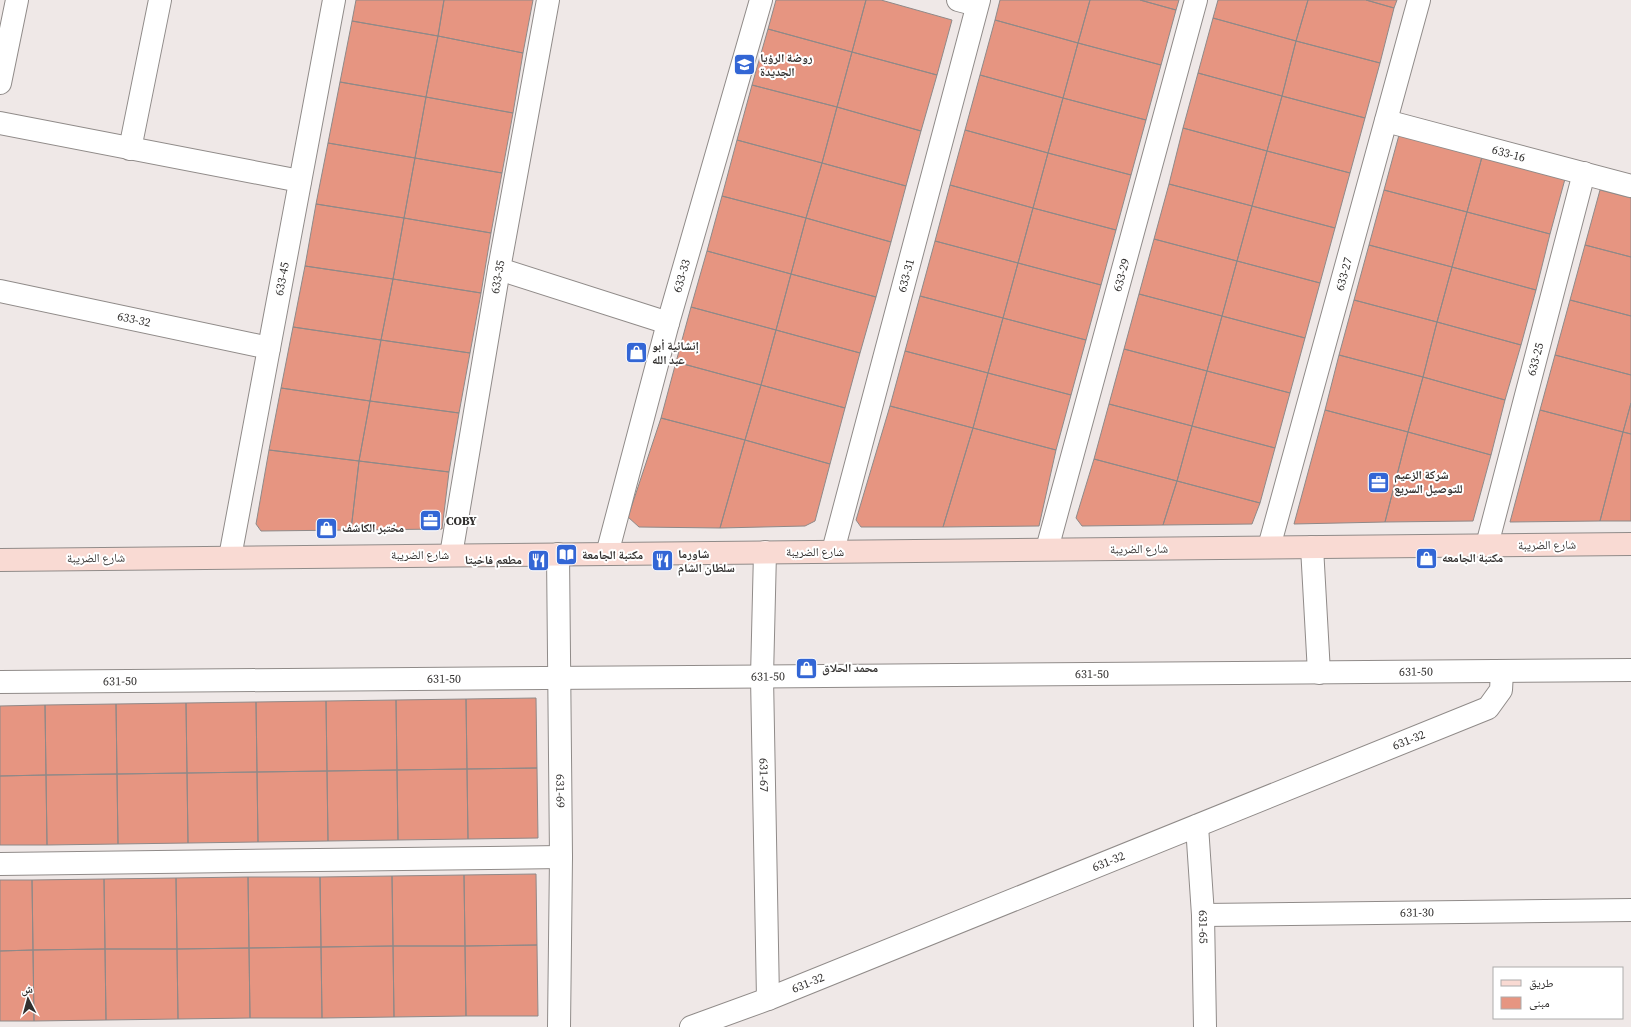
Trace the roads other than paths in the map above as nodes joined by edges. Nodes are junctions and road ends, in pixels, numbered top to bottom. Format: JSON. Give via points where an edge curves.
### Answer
{"nodes":[{"id":1,"x":17,"y":0,"type":"edge"},
{"id":2,"x":160,"y":0,"type":"edge"},
{"id":3,"x":334,"y":0,"type":"edge"},
{"id":4,"x":548,"y":0,"type":"edge"},
{"id":5,"x":761,"y":0,"type":"edge"},
{"id":6,"x":1196,"y":0,"type":"edge"},
{"id":7,"x":1419,"y":0,"type":"edge"},
{"id":8,"x":971,"y":2,"type":"edge"},
{"id":9,"x":0,"y":83,"type":"edge"},
{"id":10,"x":1386,"y":121,"type":"junction"},
{"id":11,"x":0,"y":123,"type":"edge"},
{"id":12,"x":130,"y":149,"type":"junction"},
{"id":13,"x":1584,"y":173,"type":"junction"},
{"id":14,"x":300,"y":181,"type":"junction"},
{"id":15,"x":1631,"y":186,"type":"edge"},
{"id":16,"x":499,"y":269,"type":"junction"},
{"id":17,"x":0,"y":291,"type":"edge"},
{"id":18,"x":668,"y":323,"type":"junction"},
{"id":19,"x":269,"y":348,"type":"junction"},
{"id":20,"x":1631,"y":544,"type":"edge"},
{"id":21,"x":1487,"y":545,"type":"junction"},
{"id":22,"x":1269,"y":547,"type":"junction"},
{"id":23,"x":1312,"y":547,"type":"junction"},
{"id":24,"x":1047,"y":549,"type":"junction"},
{"id":25,"x":765,"y":552,"type":"junction"},
{"id":26,"x":833,"y":552,"type":"junction"},
{"id":27,"x":558,"y":554,"type":"junction"},
{"id":28,"x":607,"y":554,"type":"junction"},
{"id":29,"x":451,"y":555,"type":"junction"},
{"id":30,"x":230,"y":557,"type":"junction"},
{"id":31,"x":0,"y":560,"type":"edge"},
{"id":32,"x":1631,"y":670,"type":"edge"},
{"id":33,"x":1502,"y":672,"type":"junction"},
{"id":34,"x":1319,"y":673,"type":"junction"},
{"id":35,"x":762,"y":677,"type":"junction"},
{"id":36,"x":559,"y":678,"type":"junction"},
{"id":37,"x":0,"y":682,"type":"edge"},
{"id":38,"x":1197,"y":826,"type":"junction"},
{"id":39,"x":561,"y":857,"type":"junction"},
{"id":40,"x":0,"y":864,"type":"edge"},
{"id":41,"x":1631,"y":910,"type":"edge"},
{"id":42,"x":1203,"y":915,"type":"junction"},
{"id":43,"x":768,"y":999,"type":"junction"},
{"id":44,"x":559,"y":1027,"type":"edge"},
{"id":45,"x":690,"y":1027,"type":"edge"},
{"id":46,"x":1206,"y":1027,"type":"edge"}],
"edges":[{"from":1,"to":9,"type":"street"},
{"from":2,"to":12,"type":"street"},
{"from":3,"to":14,"type":"street","name":"633-45"},
{"from":4,"to":16,"type":"street","name":"633-35"},
{"from":5,"to":18,"type":"street","name":"633-33"},
{"from":6,"to":24,"type":"street","name":"633-29"},
{"from":7,"to":10,"type":"street","name":"633-27"},
{"from":8,"to":26,"type":"street","name":"633-31"},
{"from":10,"to":13,"type":"street","name":"633-16"},
{"from":10,"to":22,"type":"street","name":"633-27"},
{"from":11,"to":12,"type":"street"},
{"from":12,"to":14,"type":"street"},
{"from":13,"to":15,"type":"street","name":"633-16"},
{"from":13,"to":21,"type":"street","name":"633-25"},
{"from":14,"to":19,"type":"street","name":"633-45"},
{"from":16,"to":18,"type":"street"},
{"from":16,"to":29,"type":"street","name":"633-35"},
{"from":17,"to":19,"type":"street","name":"633-32"},
{"from":18,"to":28,"type":"street","name":"633-33"},
{"from":19,"to":30,"type":"street","name":"633-45"},
{"from":20,"to":21,"type":"street","name":"شارع الضريبة"},
{"from":21,"to":23,"type":"street","name":"شارع الضريبة"},
{"from":22,"to":23,"type":"street","name":"شارع الضريبة"},
{"from":22,"to":24,"type":"street","name":"شارع الضريبة"},
{"from":23,"to":34,"type":"street"},
{"from":24,"to":26,"type":"street","name":"شارع الضريبة"},
{"from":25,"to":26,"type":"street","name":"شارع الضريبة"},
{"from":25,"to":28,"type":"street","name":"شارع الضريبة"},
{"from":25,"to":35,"type":"street","name":"631-67"},
{"from":27,"to":28,"type":"street","name":"شارع الضريبة"},
{"from":27,"to":29,"type":"street","name":"شارع الضريبة"},
{"from":27,"to":36,"type":"street","name":"631-69"},
{"from":29,"to":30,"type":"street","name":"شارع الضريبة"},
{"from":30,"to":31,"type":"street","name":"شارع الضريبة"},
{"from":32,"to":33,"type":"street","name":"631-50"},
{"from":33,"to":34,"type":"street","name":"631-50"},
{"from":33,"to":38,"type":"street","name":"631-32","via":[[1501,690],[1488,708]]},
{"from":34,"to":35,"type":"street","name":"631-50"},
{"from":35,"to":36,"type":"street","name":"631-50"},
{"from":35,"to":43,"type":"street","name":"631-67"},
{"from":36,"to":37,"type":"street","name":"631-50"},
{"from":36,"to":39,"type":"street","name":"631-69"},
{"from":38,"to":42,"type":"street","name":"631-65"},
{"from":38,"to":43,"type":"street","name":"631-32"},
{"from":39,"to":40,"type":"street"},
{"from":39,"to":44,"type":"street","name":"631-69"},
{"from":41,"to":42,"type":"street","name":"631-30"},
{"from":42,"to":46,"type":"street","name":"631-65"},
{"from":43,"to":45,"type":"street","name":"631-32"}]}
